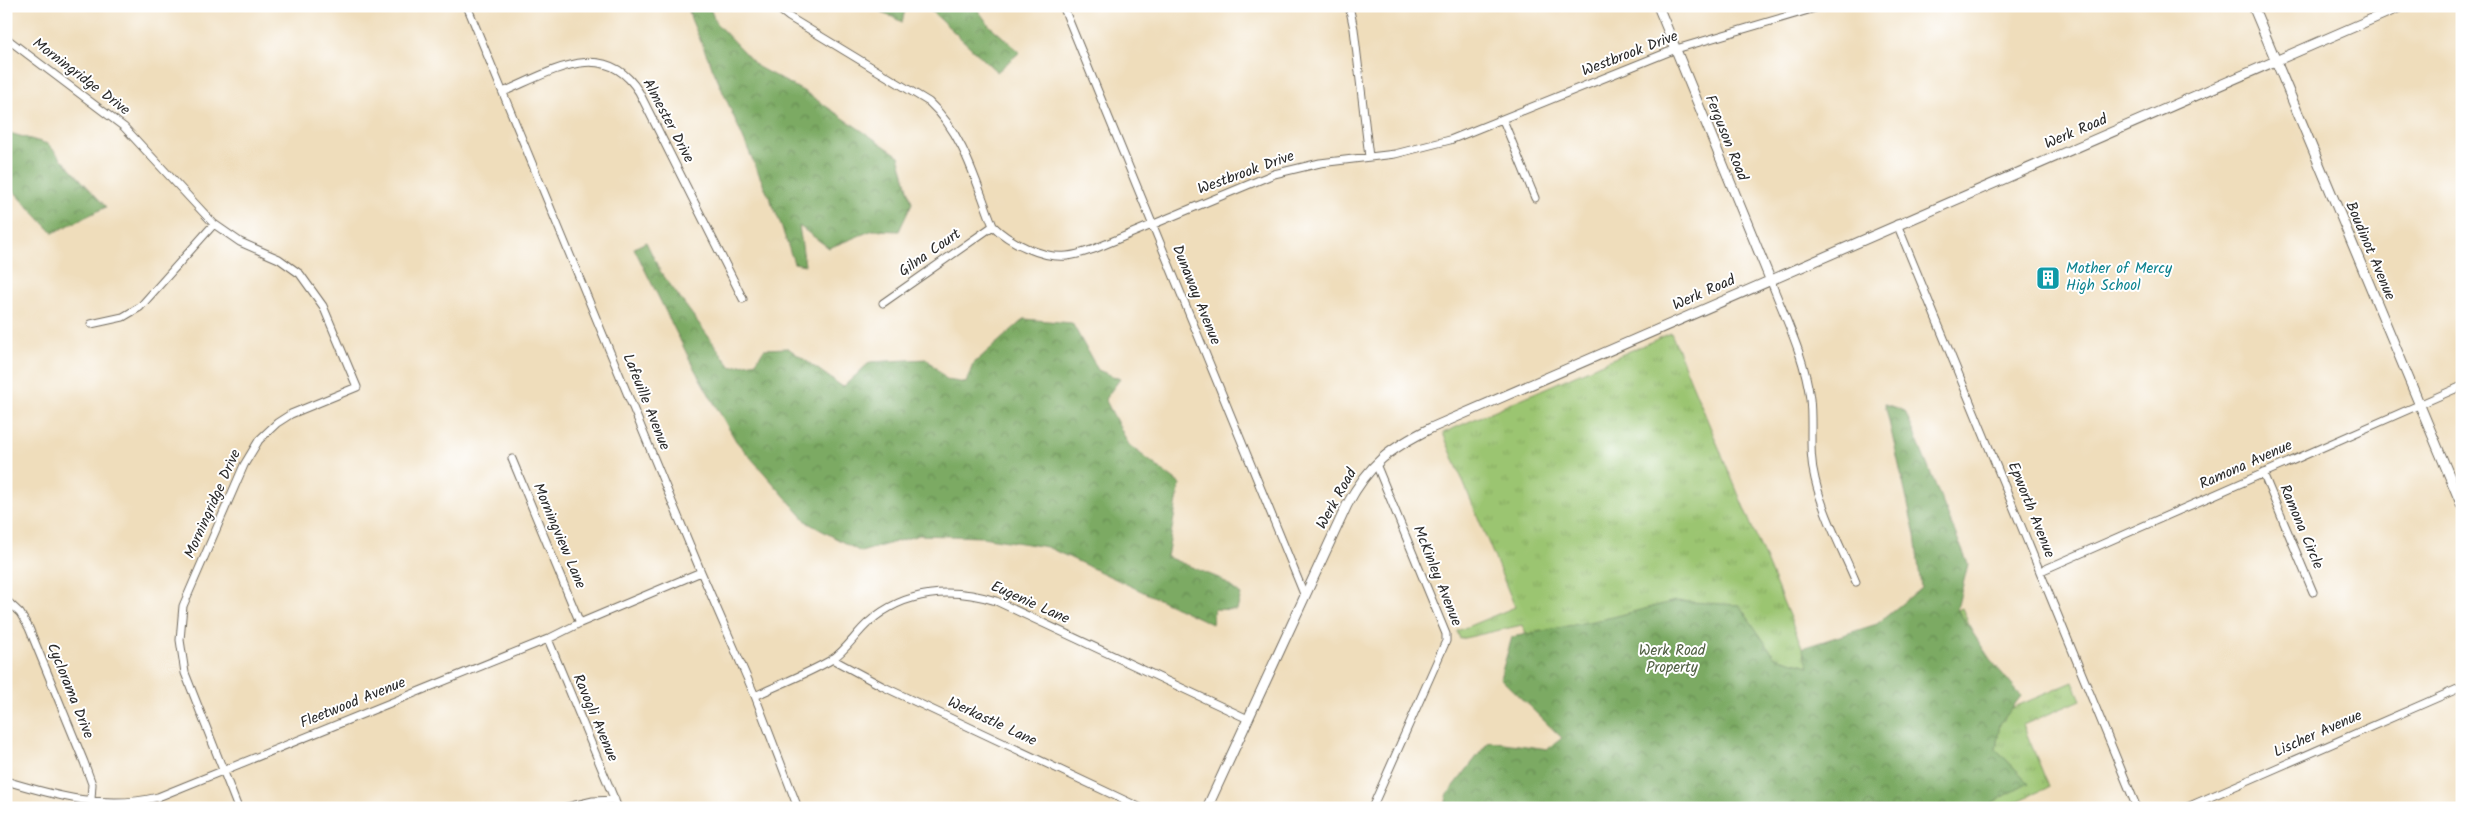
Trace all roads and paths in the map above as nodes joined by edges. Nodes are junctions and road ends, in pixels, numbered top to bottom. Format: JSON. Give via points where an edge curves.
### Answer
{"nodes":[{"id":1,"x":467,"y":6,"type":"edge"},
{"id":2,"x":775,"y":6,"type":"edge"},
{"id":3,"x":1063,"y":6,"type":"edge"},
{"id":4,"x":1349,"y":6,"type":"edge"},
{"id":5,"x":1658,"y":6,"type":"edge"},
{"id":6,"x":1822,"y":6,"type":"edge"},
{"id":7,"x":2252,"y":6,"type":"edge"},
{"id":8,"x":2402,"y":6,"type":"edge"},
{"id":9,"x":1810,"y":8,"type":"edge"},
{"id":10,"x":6,"y":38,"type":"edge"},
{"id":11,"x":1676,"y":49,"type":"junction"},
{"id":12,"x":2275,"y":60,"type":"junction"},
{"id":13,"x":503,"y":92,"type":"junction"},
{"id":14,"x":1503,"y":120,"type":"junction"},
{"id":15,"x":1369,"y":157,"type":"junction"},
{"id":16,"x":1535,"y":198,"type":"dead end"},
{"id":17,"x":214,"y":224,"type":"junction"},
{"id":18,"x":1152,"y":224,"type":"junction"},
{"id":19,"x":1897,"y":224,"type":"junction"},
{"id":20,"x":993,"y":226,"type":"junction"},
{"id":21,"x":1770,"y":279,"type":"junction"},
{"id":22,"x":743,"y":299,"type":"dead end"},
{"id":23,"x":883,"y":303,"type":"dead end"},
{"id":24,"x":91,"y":324,"type":"dead end"},
{"id":25,"x":2462,"y":386,"type":"edge"},
{"id":26,"x":2419,"y":405,"type":"junction"},
{"id":27,"x":512,"y":459,"type":"dead end"},
{"id":28,"x":1376,"y":464,"type":"junction"},
{"id":29,"x":2263,"y":473,"type":"junction"},
{"id":30,"x":2462,"y":506,"type":"edge"},
{"id":31,"x":2041,"y":571,"type":"junction"},
{"id":32,"x":701,"y":572,"type":"junction"},
{"id":33,"x":1856,"y":582,"type":"dead end"},
{"id":34,"x":2313,"y":592,"type":"dead end"},
{"id":35,"x":1304,"y":594,"type":"junction"},
{"id":36,"x":6,"y":600,"type":"edge"},
{"id":37,"x":580,"y":623,"type":"junction"},
{"id":38,"x":548,"y":639,"type":"junction"},
{"id":39,"x":832,"y":659,"type":"junction"},
{"id":40,"x":2462,"y":687,"type":"edge"},
{"id":41,"x":755,"y":696,"type":"junction"},
{"id":42,"x":1248,"y":719,"type":"junction"},
{"id":43,"x":222,"y":771,"type":"junction"},
{"id":44,"x":6,"y":781,"type":"edge"},
{"id":45,"x":91,"y":800,"type":"junction"},
{"id":46,"x":615,"y":800,"type":"junction"},
{"id":47,"x":238,"y":808,"type":"edge"},
{"id":48,"x":563,"y":808,"type":"edge"},
{"id":49,"x":618,"y":808,"type":"edge"},
{"id":50,"x":798,"y":808,"type":"edge"},
{"id":51,"x":1141,"y":808,"type":"edge"},
{"id":52,"x":1207,"y":808,"type":"edge"},
{"id":53,"x":1372,"y":808,"type":"edge"},
{"id":54,"x":2137,"y":808,"type":"edge"},
{"id":55,"x":2185,"y":808,"type":"edge"}],
"edges":[{"from":1,"to":13,"type":"street","name":"Lafeuille Avenue"},
{"from":2,"to":20,"type":"street","via":[[905,86],[939,112],[961,146]]},
{"from":3,"to":18,"type":"street","name":"Dunaway Avenue"},
{"from":4,"to":15,"type":"street"},
{"from":5,"to":11,"type":"street","name":"Ferguson Road"},
{"from":6,"to":9,"type":"street","name":"Westbrook Drive"},
{"from":7,"to":12,"type":"street","name":"Boudinot Avenue"},
{"from":8,"to":12,"type":"street","name":"Werk Road"},
{"from":9,"to":11,"type":"street","name":"Westbrook Drive"},
{"from":10,"to":17,"type":"street","name":"Morningridge Drive","via":[[119,122]]},
{"from":11,"to":14,"type":"street","name":"Westbrook Drive"},
{"from":11,"to":21,"type":"street","name":"Ferguson Road"},
{"from":12,"to":19,"type":"street","name":"Werk Road"},
{"from":12,"to":26,"type":"street","name":"Boudinot Avenue"},
{"from":13,"to":22,"type":"street","name":"Almester Drive","via":[[586,61],[606,64],[626,75],[640,92]]},
{"from":13,"to":32,"type":"street","name":"Lafeuille Avenue"},
{"from":14,"to":15,"type":"street","name":"Westbrook Drive","via":[[1450,140]]},
{"from":14,"to":16,"type":"street"},
{"from":15,"to":18,"type":"street","name":"Westbrook Drive","via":[[1320,163],[1274,174]]},
{"from":17,"to":24,"type":"street","via":[[140,307],[123,318]]},
{"from":17,"to":43,"type":"street","name":"Morningridge Drive","via":[[240,242],[290,266],[309,284],[323,306],[357,387],[291,414],[259,440],[244,465],[184,606],[180,640],[185,673]]},
{"from":18,"to":20,"type":"street","name":"Westbrook Drive","via":[[1094,249],[1066,257],[1041,253],[1002,235]]},
{"from":18,"to":35,"type":"street","name":"Dunaway Avenue"},
{"from":19,"to":21,"type":"street","name":"Werk Road"},
{"from":19,"to":31,"type":"street","name":"Epworth Avenue"},
{"from":20,"to":23,"type":"street","name":"Gilna Court"},
{"from":21,"to":28,"type":"street","name":"Werk Road","via":[[1431,428],[1410,438]]},
{"from":21,"to":33,"type":"street","via":[[1807,379],[1815,481]]},
{"from":25,"to":26,"type":"street","name":"Ramona Avenue"},
{"from":26,"to":29,"type":"street","name":"Ramona Avenue"},
{"from":26,"to":30,"type":"street","name":"Boudinot Avenue"},
{"from":27,"to":37,"type":"street","name":"Morningview Lane"},
{"from":28,"to":35,"type":"street","name":"Werk Road","via":[[1366,473],[1350,499]]},
{"from":28,"to":53,"type":"street","name":"McKinley Avenue","via":[[1446,634],[1446,641]]},
{"from":29,"to":31,"type":"street","name":"Ramona Avenue"},
{"from":29,"to":34,"type":"street","name":"Ramona Circle"},
{"from":31,"to":54,"type":"street","name":"Epworth Avenue"},
{"from":32,"to":37,"type":"street","name":"Fleetwood Avenue"},
{"from":32,"to":41,"type":"street","name":"Lafeuille Avenue"},
{"from":35,"to":42,"type":"street","name":"Werk Road"},
{"from":36,"to":45,"type":"street","name":"Cyclorama Drive","via":[[20,613],[28,628],[84,762],[92,784]]},
{"from":37,"to":38,"type":"street","name":"Fleetwood Avenue"},
{"from":38,"to":43,"type":"street","name":"Fleetwood Avenue"},
{"from":38,"to":46,"type":"street","name":"Ravogli Avenue"},
{"from":39,"to":41,"type":"street","name":"Eugenie Lane"},
{"from":39,"to":42,"type":"street","name":"Eugenie Lane","via":[[868,622],[896,604],[926,594],[963,593],[996,601]]},
{"from":39,"to":51,"type":"street","name":"Werkastle Lane","via":[[882,686]]},
{"from":40,"to":55,"type":"street","name":"Lischer Avenue"},
{"from":41,"to":50,"type":"street","name":"Lafeuille Avenue"},
{"from":42,"to":52,"type":"street","name":"Werk Road"},
{"from":43,"to":45,"type":"street","name":"Fleetwood Avenue","via":[[142,801],[116,803]]},
{"from":43,"to":47,"type":"street"},
{"from":44,"to":45,"type":"street","name":"Fleetwood Avenue","via":[[56,796]]},
{"from":46,"to":48,"type":"street"},
{"from":46,"to":49,"type":"street","name":"Ravogli Avenue"}]}
